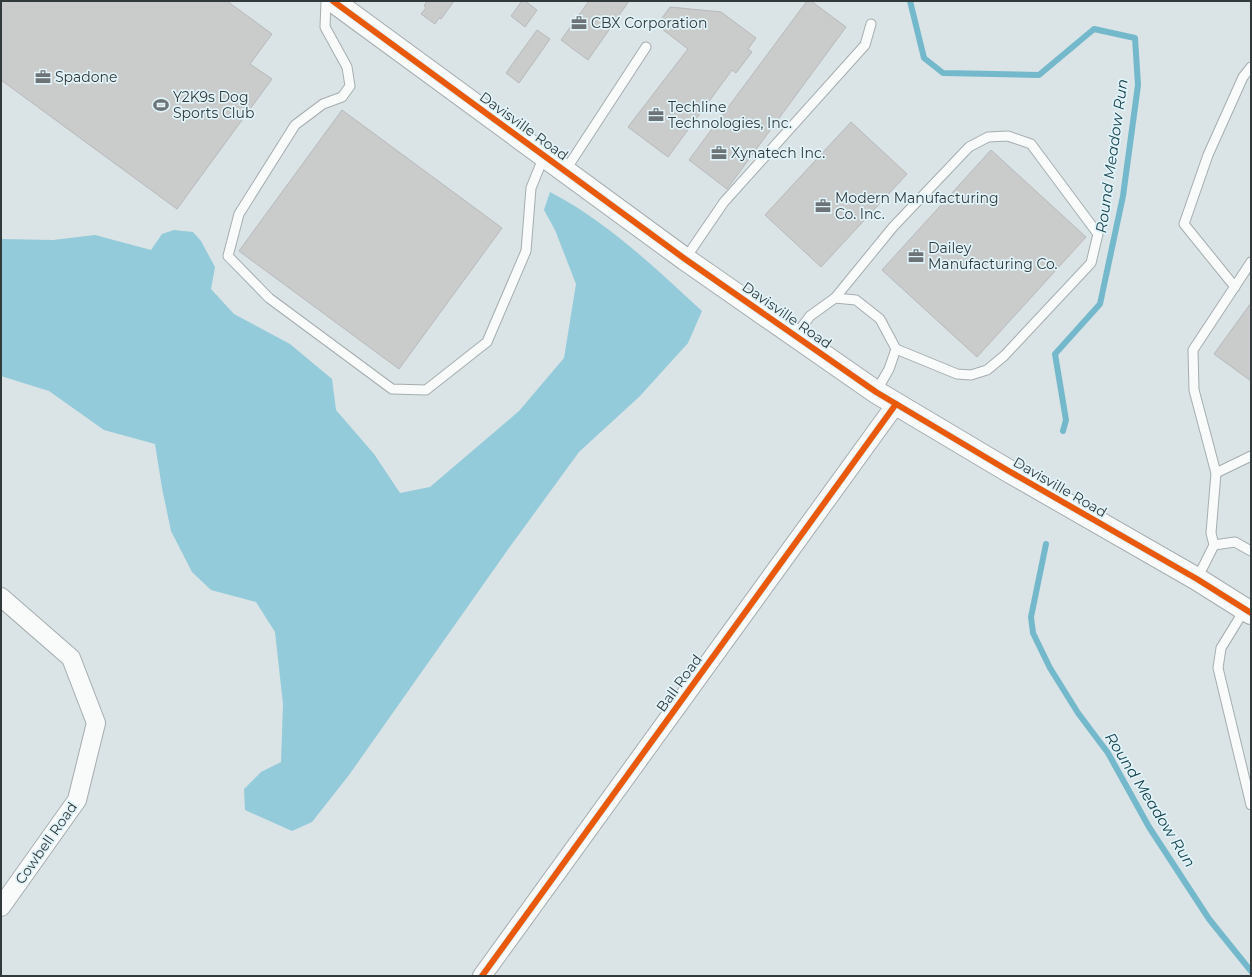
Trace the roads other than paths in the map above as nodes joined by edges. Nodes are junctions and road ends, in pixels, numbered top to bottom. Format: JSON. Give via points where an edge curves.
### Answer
{"nodes":[{"id":1,"x":326,"y":1,"type":"edge"},
{"id":2,"x":333,"y":1,"type":"edge"},
{"id":3,"x":871,"y":24,"type":"dead end"},
{"id":4,"x":646,"y":47,"type":"dead end"},
{"id":5,"x":1251,"y":67,"type":"edge"},
{"id":6,"x":544,"y":156,"type":"junction"},
{"id":7,"x":565,"y":171,"type":"junction"},
{"id":8,"x":685,"y":259,"type":"junction"},
{"id":9,"x":1251,"y":262,"type":"edge"},
{"id":10,"x":1235,"y":287,"type":"junction"},
{"id":11,"x":835,"y":298,"type":"junction"},
{"id":12,"x":795,"y":336,"type":"junction"},
{"id":13,"x":896,"y":349,"type":"junction"},
{"id":14,"x":876,"y":392,"type":"junction"},
{"id":15,"x":896,"y":404,"type":"junction"},
{"id":16,"x":1251,"y":456,"type":"edge"},
{"id":17,"x":1216,"y":473,"type":"junction"},
{"id":18,"x":1214,"y":545,"type":"junction"},
{"id":19,"x":1251,"y":551,"type":"edge"},
{"id":20,"x":1197,"y":579,"type":"junction"},
{"id":21,"x":1,"y":597,"type":"edge"},
{"id":22,"x":1248,"y":611,"type":"edge"},
{"id":23,"x":1251,"y":805,"type":"edge"},
{"id":24,"x":1,"y":907,"type":"edge"},
{"id":25,"x":482,"y":976,"type":"edge"}],
"edges":[{"from":1,"to":6,"type":"lane","via":[[325,26],[347,67],[350,86],[342,97],[323,104],[295,125],[239,214],[228,256],[269,298],[392,389],[426,390],[487,342],[526,251],[531,188]]},
{"from":2,"to":6,"type":"street","name":"Davisville Road"},
{"from":3,"to":8,"type":"lane","via":[[865,45],[724,202]]},
{"from":4,"to":7,"type":"lane"},
{"from":5,"to":10,"type":"lane","via":[[1243,77],[1208,155],[1184,224]]},
{"from":6,"to":7,"type":"street","name":"Davisville Road"},
{"from":7,"to":8,"type":"street","name":"Davisville Road"},
{"from":8,"to":12,"type":"street","name":"Davisville Road"},
{"from":9,"to":10,"type":"lane"},
{"from":10,"to":17,"type":"lane","via":[[1193,350],[1194,390]]},
{"from":11,"to":12,"type":"lane","via":[[810,316]]},
{"from":11,"to":13,"type":"lane","via":[[856,300],[880,319]]},
{"from":11,"to":13,"type":"lane","via":[[894,227],[968,147],[988,137],[1008,136],[1031,144],[1098,234],[1091,262],[1004,356],[987,370],[971,375],[957,374]]},
{"from":12,"to":14,"type":"street","name":"Davisville Road"},
{"from":13,"to":14,"type":"lane","via":[[889,369]]},
{"from":14,"to":15,"type":"street","name":"Davisville Road"},
{"from":15,"to":20,"type":"street","name":"Davisville Road"},
{"from":15,"to":25,"type":"street","name":"Ball Road"},
{"from":16,"to":17,"type":"lane"},
{"from":17,"to":18,"type":"lane","via":[[1211,533]]},
{"from":18,"to":19,"type":"lane","via":[[1235,542]]},
{"from":18,"to":20,"type":"lane"},
{"from":20,"to":22,"type":"street","name":"Davisville Road"},
{"from":21,"to":24,"type":"street","name":"Cowbell Road","via":[[71,658],[96,723],[77,800]]},
{"from":22,"to":23,"type":"lane","via":[[1221,648],[1218,668]]}]}
